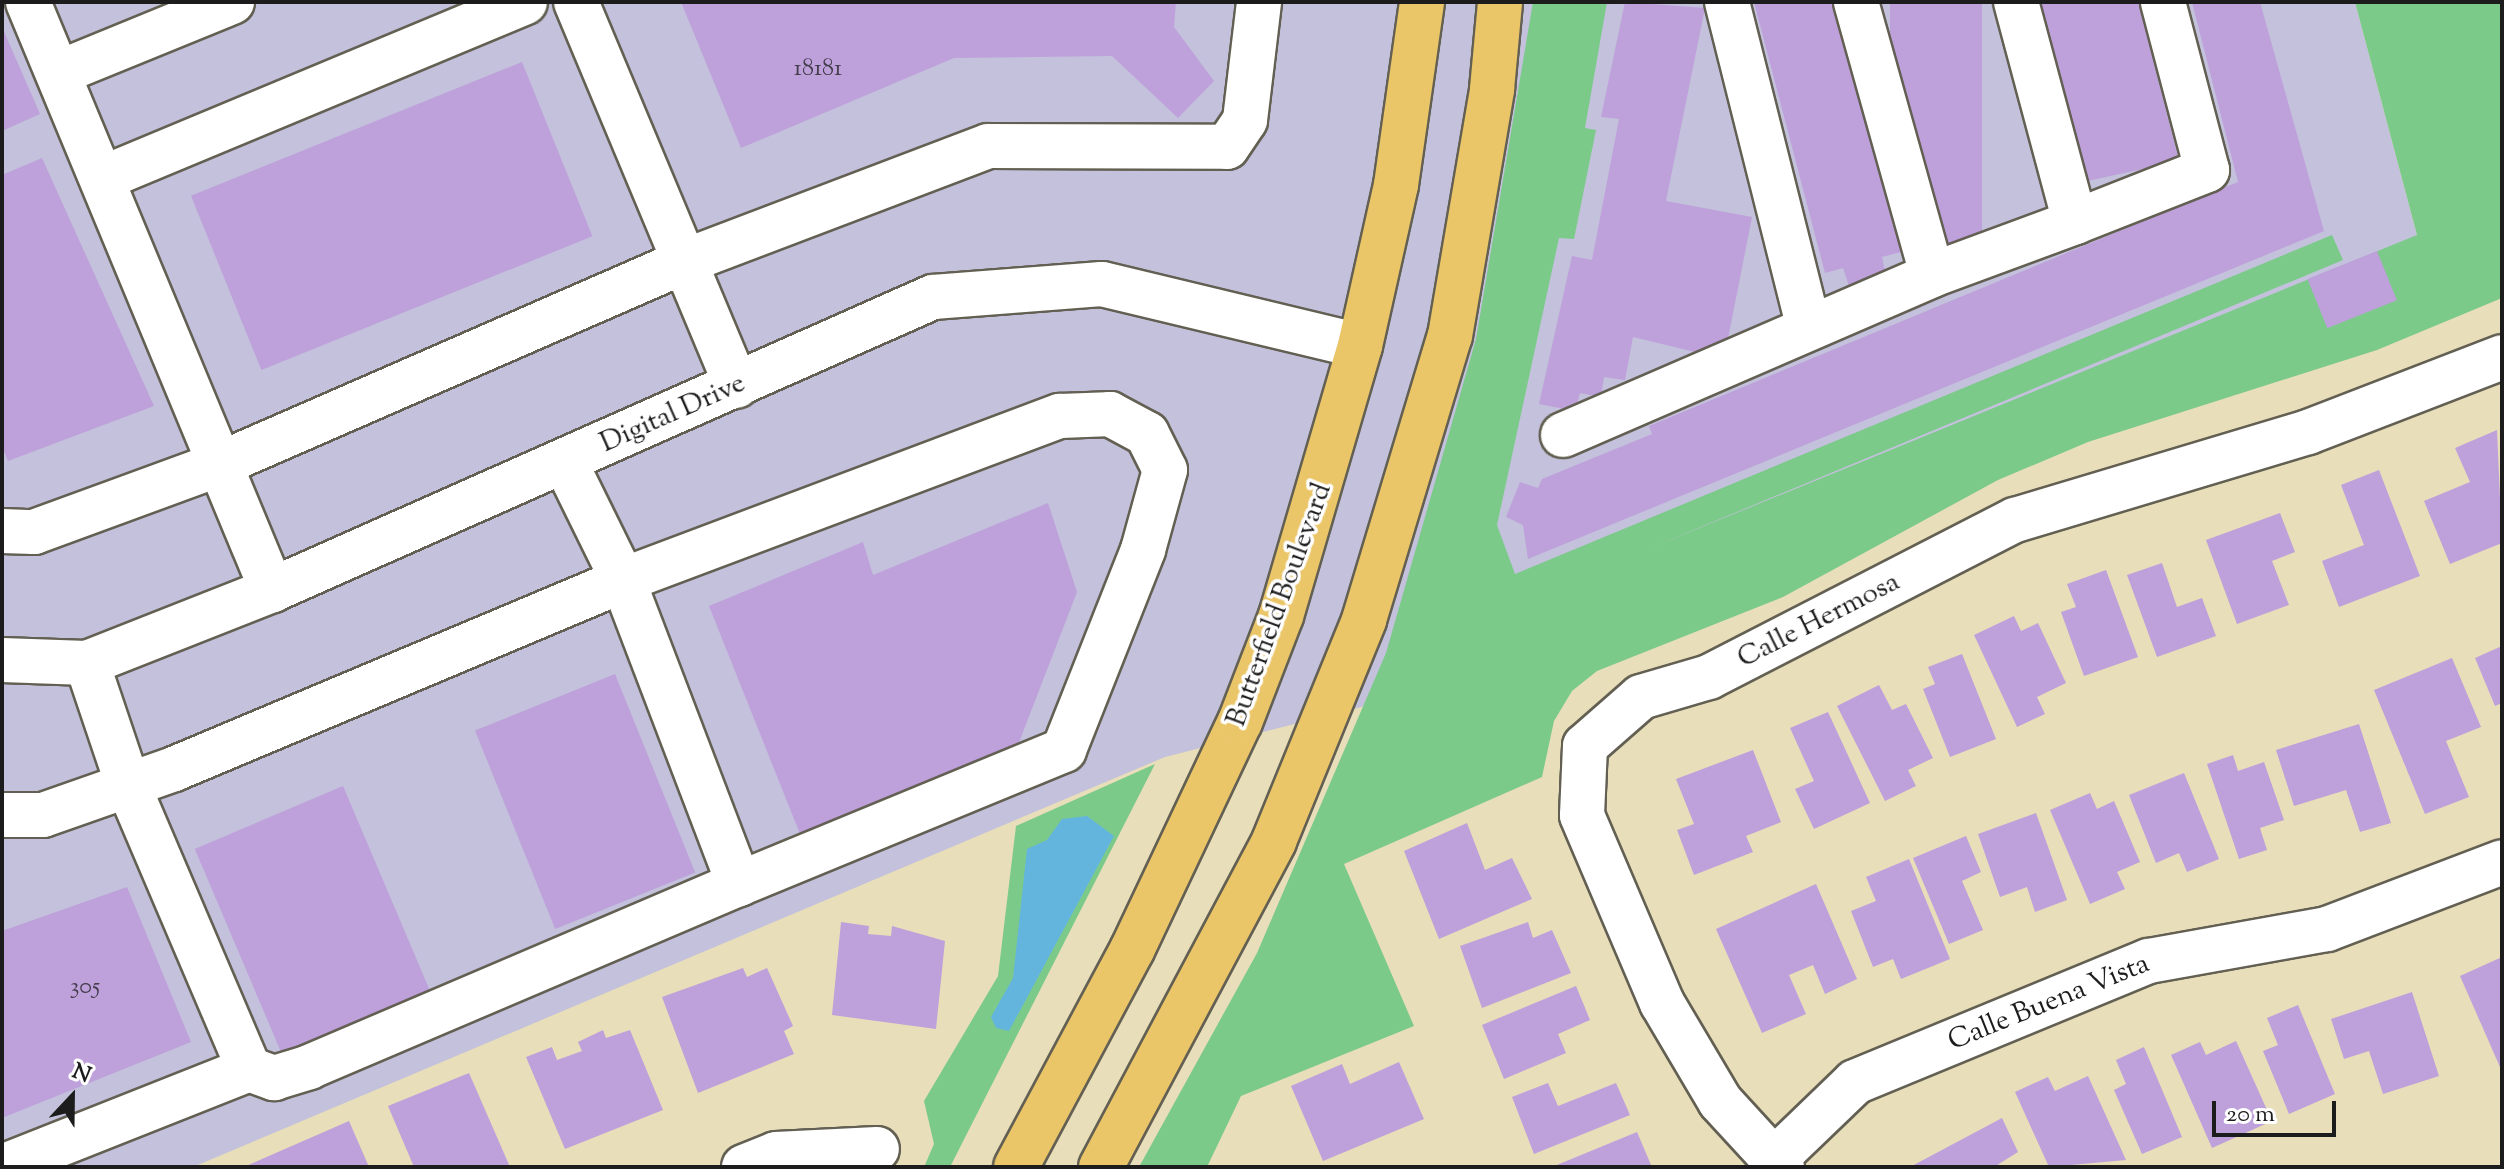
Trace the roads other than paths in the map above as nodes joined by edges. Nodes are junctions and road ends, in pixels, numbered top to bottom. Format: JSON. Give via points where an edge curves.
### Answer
{"nodes":[{"id":1,"x":28,"y":2,"type":"edge"},
{"id":2,"x":232,"y":2,"type":"edge"},
{"id":3,"x":525,"y":2,"type":"edge"},
{"id":4,"x":576,"y":2,"type":"edge"},
{"id":5,"x":1259,"y":2,"type":"edge"},
{"id":6,"x":1422,"y":2,"type":"edge"},
{"id":7,"x":1500,"y":2,"type":"edge"},
{"id":8,"x":1727,"y":2,"type":"edge"},
{"id":9,"x":1856,"y":2,"type":"edge"},
{"id":10,"x":2016,"y":2,"type":"edge"},
{"id":11,"x":2163,"y":2,"type":"edge"},
{"id":12,"x":58,"y":73,"type":"junction"},
{"id":13,"x":103,"y":178,"type":"junction"},
{"id":14,"x":2075,"y":222,"type":"junction"},
{"id":15,"x":683,"y":262,"type":"junction"},
{"id":16,"x":1932,"y":275,"type":"junction"},
{"id":17,"x":1809,"y":328,"type":"junction"},
{"id":18,"x":1360,"y":346,"type":"junction"},
{"id":19,"x":2502,"y":357,"type":"edge"},
{"id":20,"x":737,"y":386,"type":"junction"},
{"id":21,"x":1563,"y":435,"type":"dead end"},
{"id":22,"x":565,"y":462,"type":"junction"},
{"id":23,"x":220,"y":464,"type":"junction"},
{"id":24,"x":2,"y":531,"type":"edge"},
{"id":25,"x":623,"y":580,"type":"junction"},
{"id":26,"x":272,"y":590,"type":"junction"},
{"id":27,"x":2,"y":660,"type":"edge"},
{"id":28,"x":87,"y":663,"type":"junction"},
{"id":29,"x":128,"y":785,"type":"junction"},
{"id":30,"x":2,"y":815,"type":"edge"},
{"id":31,"x":2502,"y":862,"type":"edge"},
{"id":32,"x":739,"y":884,"type":"junction"},
{"id":33,"x":249,"y":1069,"type":"junction"},
{"id":34,"x":877,"y":1149,"type":"dead end"},
{"id":35,"x":1778,"y":1163,"type":"edge"},
{"id":36,"x":2,"y":1167,"type":"edge"},
{"id":37,"x":744,"y":1167,"type":"edge"},
{"id":38,"x":1016,"y":1167,"type":"edge"},
{"id":39,"x":1101,"y":1167,"type":"edge"}],
"edges":[{"from":1,"to":12,"type":"street"},
{"from":2,"to":12,"type":"street"},
{"from":3,"to":13,"type":"street"},
{"from":4,"to":15,"type":"street"},
{"from":5,"to":15,"type":"street","via":[[1245,120],[1227,147],[988,146]]},
{"from":6,"to":18,"type":"main road","name":"Butterfield Boulevard","via":[[1396,185]]},
{"from":7,"to":39,"type":"main road","via":[[1492,89],[1450,336],[1364,620],[1274,841]]},
{"from":8,"to":17,"type":"street"},
{"from":9,"to":16,"type":"street"},
{"from":10,"to":14,"type":"street"},
{"from":11,"to":14,"type":"street","via":[[2207,170]]},
{"from":12,"to":13,"type":"street"},
{"from":13,"to":23,"type":"street"},
{"from":14,"to":16,"type":"street"},
{"from":15,"to":20,"type":"street"},
{"from":15,"to":23,"type":"street"},
{"from":16,"to":17,"type":"street"},
{"from":17,"to":21,"type":"street"},
{"from":18,"to":20,"type":"street","name":"Digital Drive","via":[[1102,284],[1020,287],[933,297]]},
{"from":18,"to":38,"type":"main road","name":"Butterfield Boulevard","via":[[1322,494],[1240,722],[1132,950]]},
{"from":19,"to":35,"type":"street","name":"Calle Hermosa","via":[[2308,432],[2015,520],[1709,677],[1641,697],[1585,746],[1582,815],[1662,1003],[1720,1101]]},
{"from":20,"to":22,"type":"street","name":"Digital Drive"},
{"from":22,"to":25,"type":"street"},
{"from":22,"to":26,"type":"street","name":"Digital Drive"},
{"from":23,"to":24,"type":"street","via":[[34,532]]},
{"from":23,"to":26,"type":"street"},
{"from":25,"to":29,"type":"street"},
{"from":25,"to":32,"type":"street"},
{"from":25,"to":32,"type":"street","via":[[1060,416],[1110,414],[1147,434],[1165,470],[1143,550],[1064,750]]},
{"from":26,"to":28,"type":"street","name":"Digital Drive"},
{"from":27,"to":28,"type":"street","name":"Digital Drive"},
{"from":28,"to":29,"type":"street"},
{"from":29,"to":30,"type":"street","via":[[43,815]]},
{"from":29,"to":33,"type":"street"},
{"from":31,"to":35,"type":"street","name":"Calle Buena Vista","via":[[2327,929],[2149,961],[1855,1082]]},
{"from":32,"to":33,"type":"street","via":[[309,1067],[274,1078]]},
{"from":33,"to":36,"type":"street"},
{"from":34,"to":37,"type":"street","via":[[776,1154]]}]}
